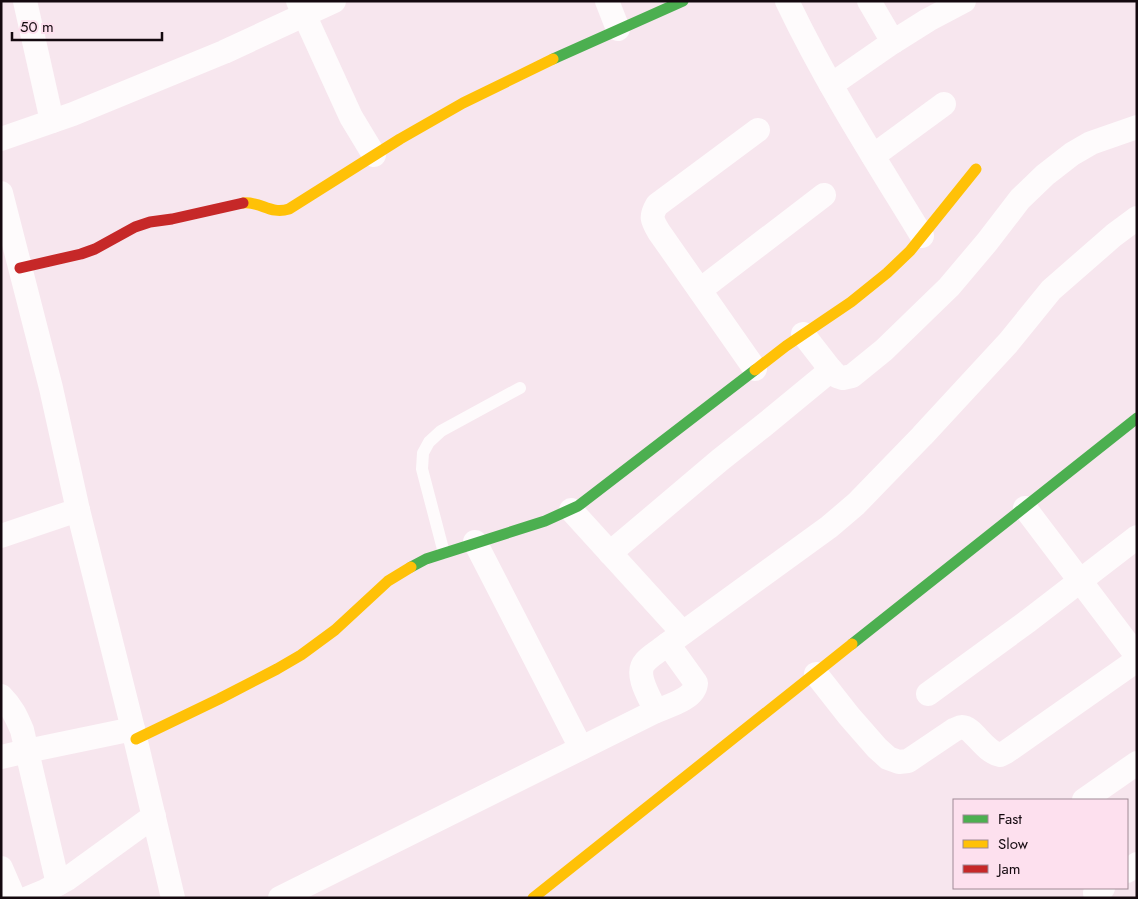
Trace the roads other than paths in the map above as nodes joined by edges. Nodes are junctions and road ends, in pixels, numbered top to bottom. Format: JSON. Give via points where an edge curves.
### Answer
{"nodes":[{"id":1,"x":25,"y":1,"type":"edge"},
{"id":2,"x":334,"y":1,"type":"edge"},
{"id":3,"x":607,"y":1,"type":"edge"},
{"id":4,"x":683,"y":1,"type":"edge"},
{"id":5,"x":787,"y":1,"type":"edge"},
{"id":6,"x":869,"y":1,"type":"edge"},
{"id":7,"x":964,"y":1,"type":"edge"},
{"id":8,"x":302,"y":8,"type":"edge"},
{"id":9,"x":618,"y":29,"type":"junction"},
{"id":10,"x":893,"y":42,"type":"junction"},
{"id":11,"x":831,"y":85,"type":"junction"},
{"id":12,"x":944,"y":104,"type":"dead end"},
{"id":13,"x":52,"y":121,"type":"junction"},
{"id":14,"x":1137,"y":127,"type":"edge"},
{"id":15,"x":758,"y":130,"type":"dead end"},
{"id":16,"x":1,"y":139,"type":"edge"},
{"id":17,"x":374,"y":155,"type":"junction"},
{"id":18,"x":873,"y":156,"type":"junction"},
{"id":19,"x":976,"y":169,"type":"dead end"},
{"id":20,"x":824,"y":195,"type":"dead end"},
{"id":21,"x":2,"y":202,"type":"edge"},
{"id":22,"x":1137,"y":218,"type":"edge"},
{"id":23,"x":922,"y":236,"type":"junction"},
{"id":24,"x":20,"y":268,"type":"junction"},
{"id":25,"x":700,"y":290,"type":"junction"},
{"id":26,"x":803,"y":334,"type":"junction"},
{"id":27,"x":755,"y":370,"type":"junction"},
{"id":28,"x":831,"y":370,"type":"junction"},
{"id":29,"x":520,"y":388,"type":"dead end"},
{"id":30,"x":1137,"y":418,"type":"edge"},
{"id":31,"x":1025,"y":508,"type":"junction"},
{"id":32,"x":78,"y":510,"type":"junction"},
{"id":33,"x":571,"y":510,"type":"junction"},
{"id":34,"x":1,"y":536,"type":"edge"},
{"id":35,"x":1137,"y":537,"type":"edge"},
{"id":36,"x":475,"y":542,"type":"junction"},
{"id":37,"x":444,"y":553,"type":"junction"},
{"id":38,"x":610,"y":553,"type":"junction"},
{"id":39,"x":1081,"y":580,"type":"junction"},
{"id":40,"x":676,"y":639,"type":"junction"},
{"id":41,"x":1135,"y":651,"type":"edge"},
{"id":42,"x":816,"y":674,"type":"junction"},
{"id":43,"x":928,"y":694,"type":"dead end"},
{"id":44,"x":1,"y":696,"type":"edge"},
{"id":45,"x":656,"y":711,"type":"junction"},
{"id":46,"x":134,"y":734,"type":"junction"},
{"id":47,"x":581,"y":748,"type":"junction"},
{"id":48,"x":27,"y":751,"type":"junction"},
{"id":49,"x":1,"y":757,"type":"edge"},
{"id":50,"x":1137,"y":763,"type":"edge"},
{"id":51,"x":1085,"y":799,"type":"edge"},
{"id":52,"x":154,"y":816,"type":"junction"},
{"id":53,"x":1,"y":868,"type":"edge"},
{"id":54,"x":58,"y":884,"type":"junction"},
{"id":55,"x":14,"y":898,"type":"edge"},
{"id":56,"x":28,"y":898,"type":"edge"},
{"id":57,"x":173,"y":898,"type":"edge"},
{"id":58,"x":280,"y":898,"type":"edge"},
{"id":59,"x":533,"y":898,"type":"edge"}],
"edges":[{"from":1,"to":13,"type":"street"},
{"from":2,"to":8,"type":"street"},
{"from":3,"to":9,"type":"street"},
{"from":4,"to":9,"type":"street"},
{"from":5,"to":11,"type":"street"},
{"from":6,"to":10,"type":"street"},
{"from":7,"to":10,"type":"street"},
{"from":8,"to":13,"type":"street","via":[[224,52]]},
{"from":8,"to":17,"type":"street","via":[[351,116]]},
{"from":9,"to":17,"type":"street","via":[[462,103]]},
{"from":10,"to":11,"type":"street"},
{"from":11,"to":18,"type":"street"},
{"from":12,"to":18,"type":"street"},
{"from":13,"to":16,"type":"street"},
{"from":14,"to":28,"type":"street","via":[[1091,143],[1045,175],[1020,199],[949,287],[884,350],[852,376],[843,378]]},
{"from":15,"to":25,"type":"street","via":[[657,205],[652,214],[659,232]]},
{"from":17,"to":24,"type":"street","via":[[283,211],[275,212],[242,203],[150,222],[96,249]]},
{"from":18,"to":23,"type":"street"},
{"from":19,"to":23,"type":"street"},
{"from":20,"to":25,"type":"street"},
{"from":21,"to":24,"type":"street"},
{"from":22,"to":40,"type":"street","via":[[1052,290],[997,355],[856,504]]},
{"from":23,"to":26,"type":"street","via":[[887,273]]},
{"from":24,"to":32,"type":"street"},
{"from":25,"to":27,"type":"street"},
{"from":26,"to":27,"type":"street"},
{"from":26,"to":28,"type":"street"},
{"from":27,"to":33,"type":"street"},
{"from":28,"to":38,"type":"street"},
{"from":29,"to":37,"type":"lane","via":[[441,431],[422,453],[422,469]]},
{"from":30,"to":31,"type":"street"},
{"from":31,"to":39,"type":"street"},
{"from":31,"to":42,"type":"street"},
{"from":32,"to":34,"type":"street"},
{"from":32,"to":46,"type":"street"},
{"from":33,"to":36,"type":"street","via":[[546,521]]},
{"from":33,"to":38,"type":"street"},
{"from":35,"to":39,"type":"street"},
{"from":36,"to":37,"type":"street"},
{"from":36,"to":47,"type":"street"},
{"from":37,"to":46,"type":"street","via":[[426,559],[388,581],[335,630],[277,670],[220,699]]},
{"from":38,"to":40,"type":"street"},
{"from":39,"to":41,"type":"street"},
{"from":39,"to":43,"type":"street"},
{"from":40,"to":45,"type":"street","via":[[644,663],[640,670]]},
{"from":40,"to":45,"type":"street","via":[[696,689],[680,701]]},
{"from":41,"to":42,"type":"street","via":[[1000,755],[990,752],[968,729],[962,727],[908,761],[888,758]]},
{"from":42,"to":59,"type":"street"},
{"from":44,"to":48,"type":"street","via":[[16,714]]},
{"from":45,"to":47,"type":"street"},
{"from":46,"to":48,"type":"street"},
{"from":46,"to":52,"type":"street"},
{"from":47,"to":58,"type":"street"},
{"from":48,"to":49,"type":"street"},
{"from":48,"to":54,"type":"street"},
{"from":50,"to":51,"type":"street"},
{"from":52,"to":54,"type":"street"},
{"from":52,"to":57,"type":"street"},
{"from":53,"to":55,"type":"street"},
{"from":54,"to":56,"type":"street"}]}
